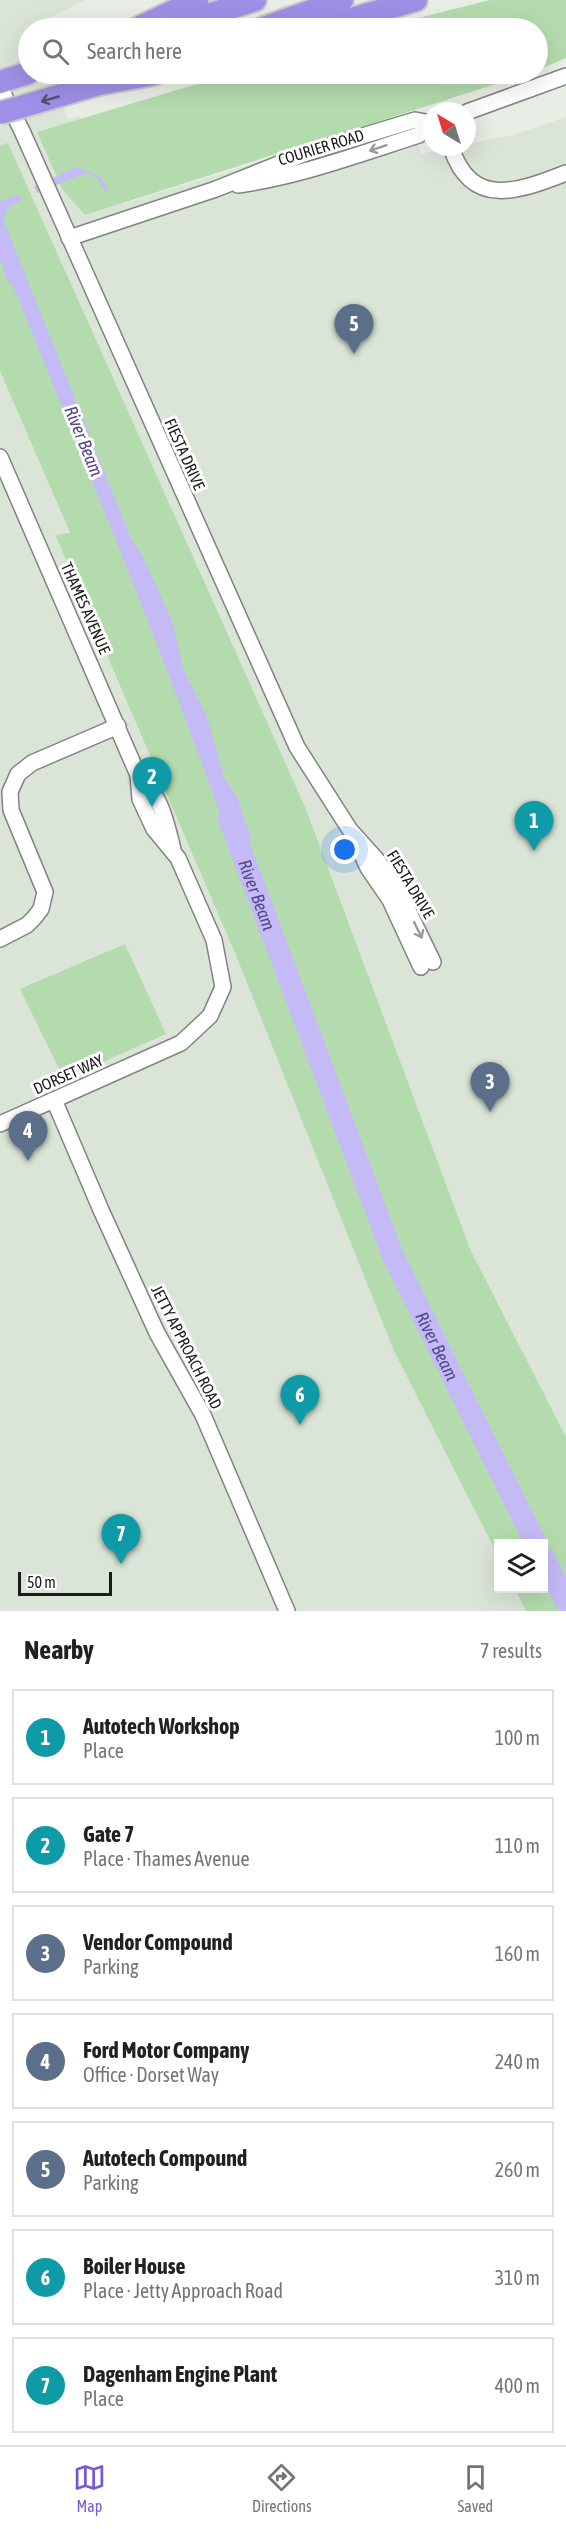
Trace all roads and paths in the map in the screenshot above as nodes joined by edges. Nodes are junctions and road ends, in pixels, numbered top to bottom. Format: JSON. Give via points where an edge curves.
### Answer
{"nodes":[{"id":1,"x":197,"y":0,"type":"edge"},
{"id":2,"x":255,"y":0,"type":"edge"},
{"id":3,"x":342,"y":0,"type":"edge"},
{"id":4,"x":416,"y":0,"type":"edge"},
{"id":5,"x":159,"y":18,"type":"edge"},
{"id":6,"x":198,"y":18,"type":"edge"},
{"id":7,"x":291,"y":18,"type":"edge"},
{"id":8,"x":355,"y":18,"type":"edge"},
{"id":9,"x":18,"y":76,"type":"edge"},
{"id":10,"x":566,"y":76,"type":"edge"},
{"id":11,"x":0,"y":82,"type":"edge"},
{"id":12,"x":548,"y":83,"type":"edge"},
{"id":13,"x":99,"y":84,"type":"edge"},
{"id":14,"x":544,"y":84,"type":"edge"},
{"id":15,"x":0,"y":87,"type":"edge"},
{"id":16,"x":476,"y":109,"type":"edge"},
{"id":17,"x":0,"y":113,"type":"edge"},
{"id":18,"x":422,"y":122,"type":"edge"},
{"id":19,"x":455,"y":156,"type":"edge"},
{"id":20,"x":566,"y":173,"type":"edge"},
{"id":21,"x":69,"y":238,"type":"junction"},
{"id":22,"x":0,"y":457,"type":"edge"},
{"id":23,"x":118,"y":726,"type":"junction"},
{"id":24,"x":0,"y":939,"type":"edge"},
{"id":25,"x":427,"y":964,"type":"dead end"},
{"id":26,"x":152,"y":1058,"type":"joint"},
{"id":27,"x":54,"y":1100,"type":"junction"},
{"id":28,"x":0,"y":1124,"type":"edge"},
{"id":29,"x":287,"y":1611,"type":"edge"}],
"edges":[{"from":1,"to":5,"type":"highway"},
{"from":2,"to":6,"type":"highway"},
{"from":3,"to":7,"type":"highway"},
{"from":4,"to":8,"type":"highway"},
{"from":9,"to":11,"type":"highway"},
{"from":10,"to":12,"type":"street"},
{"from":13,"to":17,"type":"highway","one_way":true,"bridge":true},
{"from":14,"to":16,"type":"street"},
{"from":15,"to":21,"type":"street","name":"FIESTA DRIVE"},
{"from":18,"to":21,"type":"street","name":"COURIER ROAD","via":[[414,120],[298,155],[216,189]]},
{"from":19,"to":20,"type":"street","via":[[460,170],[485,189],[525,189]]},
{"from":21,"to":25,"type":"street","name":"FIESTA DRIVE","via":[[297,747],[350,830],[400,894]]},
{"from":22,"to":23,"type":"street","name":"THAMES AVENUE"},
{"from":23,"to":24,"type":"street","via":[[32,763],[18,774],[10,792],[11,810],[45,892],[34,918]]},
{"from":23,"to":26,"type":"street","name":"THAMES AVENUE","via":[[138,775],[140,799],[154,829],[174,851],[214,940],[223,987],[202,1026]]},
{"from":26,"to":27,"type":"street","name":"DORSET WAY"},
{"from":27,"to":28,"type":"street","name":"DORSET WAY"},
{"from":27,"to":29,"type":"street","name":"JETTY APPROACH ROAD","via":[[157,1333],[203,1415]]}]}
